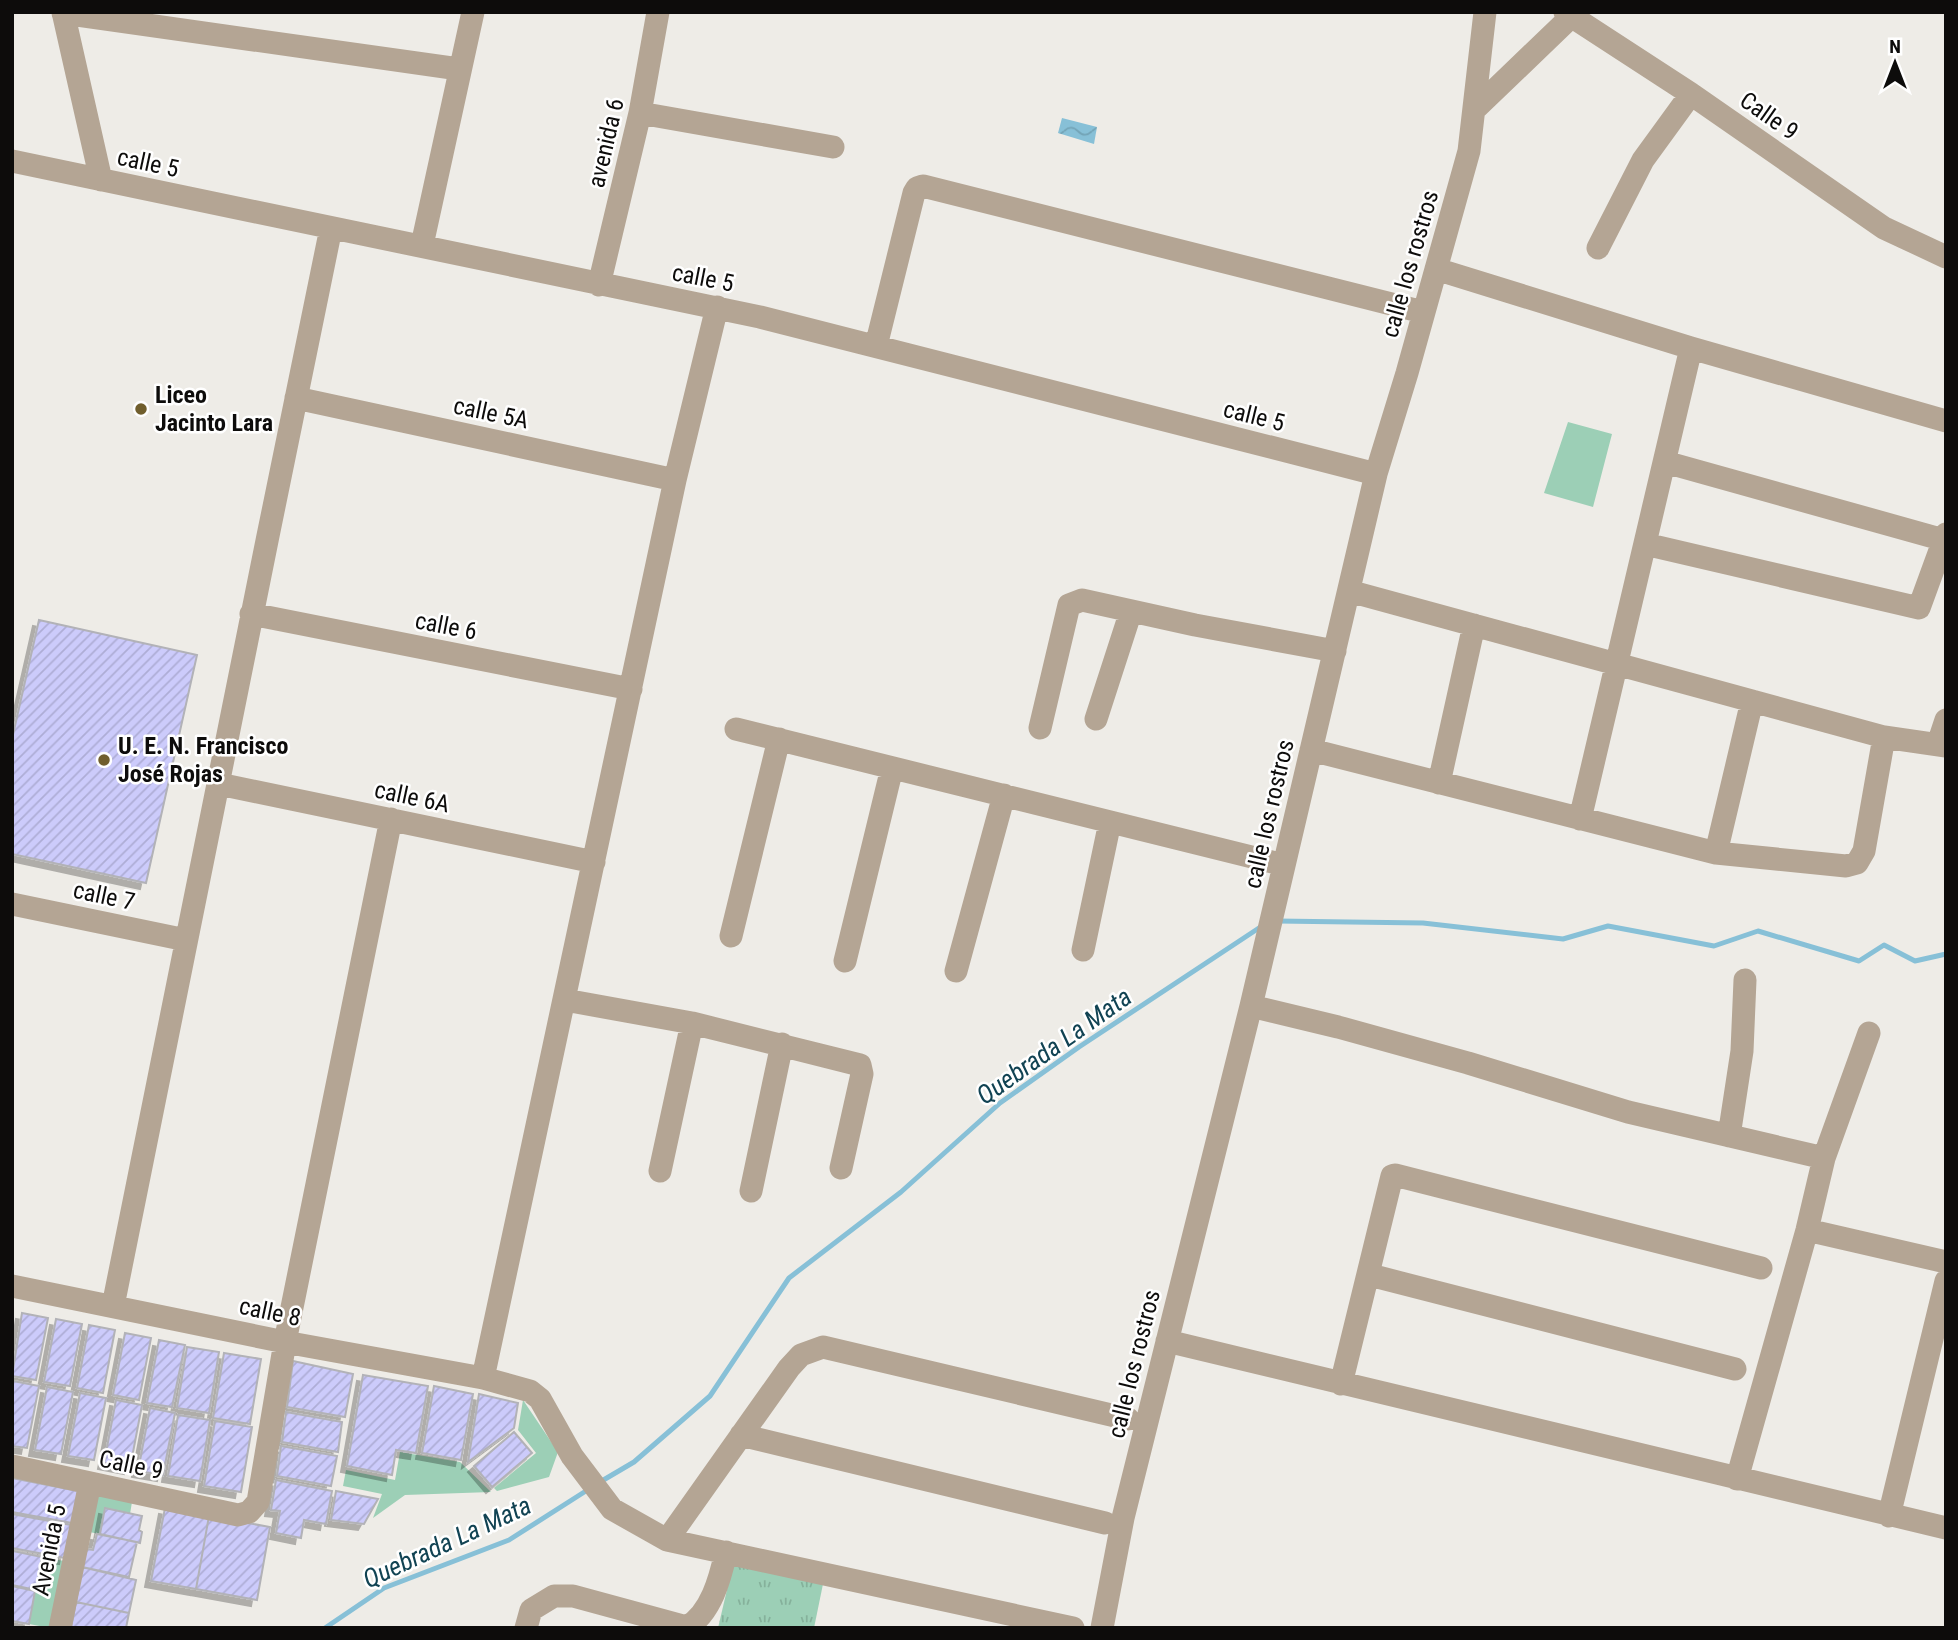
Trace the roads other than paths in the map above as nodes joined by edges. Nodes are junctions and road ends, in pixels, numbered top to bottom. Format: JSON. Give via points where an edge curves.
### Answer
{"nodes":[{"id":1,"x":473,"y":12,"type":"edge"},
{"id":2,"x":658,"y":12,"type":"edge"},
{"id":3,"x":1485,"y":12,"type":"edge"},
{"id":4,"x":63,"y":13,"type":"edge"},
{"id":5,"x":1571,"y":14,"type":"edge"},
{"id":6,"x":459,"y":69,"type":"junction"},
{"id":7,"x":1691,"y":94,"type":"junction"},
{"id":8,"x":1474,"y":110,"type":"junction"},
{"id":9,"x":640,"y":113,"type":"junction"},
{"id":10,"x":833,"y":148,"type":"dead end"},
{"id":11,"x":12,"y":161,"type":"edge"},
{"id":12,"x":101,"y":180,"type":"junction"},
{"id":13,"x":331,"y":228,"type":"junction"},
{"id":14,"x":422,"y":245,"type":"junction"},
{"id":15,"x":1598,"y":248,"type":"dead end"},
{"id":16,"x":1946,"y":257,"type":"edge"},
{"id":17,"x":1436,"y":269,"type":"junction"},
{"id":18,"x":599,"y":285,"type":"junction"},
{"id":19,"x":717,"y":307,"type":"junction"},
{"id":20,"x":1423,"y":312,"type":"junction"},
{"id":21,"x":876,"y":346,"type":"junction"},
{"id":22,"x":1691,"y":348,"type":"junction"},
{"id":23,"x":296,"y":398,"type":"junction"},
{"id":24,"x":1946,"y":421,"type":"edge"},
{"id":25,"x":1665,"y":462,"type":"junction"},
{"id":26,"x":1376,"y":474,"type":"junction"},
{"id":27,"x":675,"y":480,"type":"junction"},
{"id":28,"x":1945,"y":537,"type":"edge"},
{"id":29,"x":1645,"y":544,"type":"junction"},
{"id":30,"x":1349,"y":591,"type":"junction"},
{"id":31,"x":1131,"y":611,"type":"junction"},
{"id":32,"x":251,"y":614,"type":"junction"},
{"id":33,"x":1474,"y":625,"type":"junction"},
{"id":34,"x":1335,"y":650,"type":"junction"},
{"id":35,"x":1617,"y":664,"type":"junction"},
{"id":36,"x":631,"y":689,"type":"junction"},
{"id":37,"x":1752,"y":701,"type":"junction"},
{"id":38,"x":1096,"y":719,"type":"dead end"},
{"id":39,"x":1946,"y":720,"type":"edge"},
{"id":40,"x":1040,"y":728,"type":"dead end"},
{"id":41,"x":736,"y":729,"type":"dead end"},
{"id":42,"x":1884,"y":737,"type":"junction"},
{"id":43,"x":779,"y":739,"type":"junction"},
{"id":44,"x":1942,"y":745,"type":"edge"},
{"id":45,"x":1311,"y":750,"type":"junction"},
{"id":46,"x":892,"y":768,"type":"junction"},
{"id":47,"x":1439,"y":783,"type":"junction"},
{"id":48,"x":219,"y":784,"type":"junction"},
{"id":49,"x":1004,"y":795,"type":"junction"},
{"id":50,"x":1580,"y":818,"type":"junction"},
{"id":51,"x":391,"y":819,"type":"junction"},
{"id":52,"x":1110,"y":822,"type":"junction"},
{"id":53,"x":1716,"y":853,"type":"junction"},
{"id":54,"x":594,"y":862,"type":"junction"},
{"id":55,"x":1284,"y":864,"type":"junction"},
{"id":56,"x":12,"y":905,"type":"edge"},
{"id":57,"x":731,"y":936,"type":"dead end"},
{"id":58,"x":186,"y":940,"type":"junction"},
{"id":59,"x":1083,"y":950,"type":"dead end"},
{"id":60,"x":845,"y":961,"type":"dead end"},
{"id":61,"x":956,"y":971,"type":"dead end"},
{"id":62,"x":1745,"y":980,"type":"dead end"},
{"id":63,"x":565,"y":1000,"type":"junction"},
{"id":64,"x":1251,"y":1006,"type":"junction"},
{"id":65,"x":692,"y":1023,"type":"junction"},
{"id":66,"x":1869,"y":1033,"type":"dead end"},
{"id":67,"x":782,"y":1044,"type":"junction"},
{"id":68,"x":1729,"y":1136,"type":"junction"},
{"id":69,"x":1824,"y":1158,"type":"junction"},
{"id":70,"x":841,"y":1168,"type":"dead end"},
{"id":71,"x":660,"y":1171,"type":"dead end"},
{"id":72,"x":751,"y":1191,"type":"dead end"},
{"id":73,"x":1807,"y":1230,"type":"junction"},
{"id":74,"x":1946,"y":1262,"type":"edge"},
{"id":75,"x":1761,"y":1268,"type":"dead end"},
{"id":76,"x":1370,"y":1275,"type":"junction"},
{"id":77,"x":1946,"y":1281,"type":"edge"},
{"id":78,"x":12,"y":1286,"type":"edge"},
{"id":79,"x":113,"y":1306,"type":"junction"},
{"id":80,"x":1167,"y":1341,"type":"junction"},
{"id":81,"x":285,"y":1342,"type":"junction"},
{"id":82,"x":1735,"y":1368,"type":"dead end"},
{"id":83,"x":483,"y":1378,"type":"junction"},
{"id":84,"x":1341,"y":1384,"type":"junction"},
{"id":85,"x":1128,"y":1419,"type":"dead end"},
{"id":86,"x":741,"y":1434,"type":"junction"},
{"id":87,"x":12,"y":1466,"type":"edge"},
{"id":88,"x":1737,"y":1479,"type":"junction"},
{"id":89,"x":90,"y":1483,"type":"junction"},
{"id":90,"x":1889,"y":1516,"type":"junction"},
{"id":91,"x":1104,"y":1523,"type":"dead end"},
{"id":92,"x":1946,"y":1528,"type":"edge"},
{"id":93,"x":667,"y":1540,"type":"junction"},
{"id":94,"x":726,"y":1552,"type":"junction"},
{"id":95,"x":60,"y":1628,"type":"edge"},
{"id":96,"x":526,"y":1628,"type":"edge"},
{"id":97,"x":1073,"y":1628,"type":"edge"},
{"id":98,"x":1102,"y":1628,"type":"edge"}],
"edges":[{"from":1,"to":6,"type":"street"},
{"from":2,"to":9,"type":"street","name":"avenida 6"},
{"from":3,"to":8,"type":"street","name":"calle los rostros"},
{"from":4,"to":6,"type":"street"},
{"from":4,"to":12,"type":"street"},
{"from":5,"to":7,"type":"street","name":"Calle 9"},
{"from":5,"to":8,"type":"street"},
{"from":6,"to":14,"type":"street"},
{"from":7,"to":15,"type":"street","via":[[1643,160]]},
{"from":7,"to":16,"type":"street","name":"Calle 9","via":[[1884,228]]},
{"from":8,"to":17,"type":"street","name":"calle los rostros","via":[[1469,151]]},
{"from":9,"to":10,"type":"street"},
{"from":9,"to":18,"type":"street","name":"avenida 6"},
{"from":11,"to":12,"type":"street","name":"calle 5"},
{"from":12,"to":13,"type":"street","name":"calle 5"},
{"from":13,"to":14,"type":"street","name":"calle 5"},
{"from":13,"to":23,"type":"street"},
{"from":14,"to":18,"type":"street","name":"calle 5"},
{"from":17,"to":20,"type":"street","name":"calle los rostros"},
{"from":17,"to":22,"type":"street"},
{"from":18,"to":19,"type":"street","name":"calle 5"},
{"from":19,"to":21,"type":"street","name":"calle 5"},
{"from":19,"to":27,"type":"street"},
{"from":20,"to":21,"type":"street","via":[[923,186],[914,192]]},
{"from":20,"to":26,"type":"street","name":"calle los rostros"},
{"from":21,"to":26,"type":"street","name":"calle 5"},
{"from":22,"to":24,"type":"street"},
{"from":22,"to":25,"type":"street"},
{"from":23,"to":27,"type":"street","name":"calle 5A"},
{"from":23,"to":32,"type":"street"},
{"from":25,"to":28,"type":"street"},
{"from":25,"to":29,"type":"street"},
{"from":26,"to":30,"type":"street","name":"calle los rostros"},
{"from":27,"to":36,"type":"street"},
{"from":28,"to":29,"type":"street","via":[[1919,608]]},
{"from":29,"to":35,"type":"street"},
{"from":30,"to":33,"type":"street"},
{"from":30,"to":34,"type":"street","name":"calle los rostros"},
{"from":31,"to":34,"type":"street"},
{"from":31,"to":38,"type":"street"},
{"from":31,"to":40,"type":"street","via":[[1082,600],[1069,606]]},
{"from":32,"to":36,"type":"street","name":"calle 6"},
{"from":32,"to":48,"type":"street"},
{"from":33,"to":35,"type":"street"},
{"from":33,"to":47,"type":"street"},
{"from":34,"to":45,"type":"street","name":"calle los rostros"},
{"from":35,"to":37,"type":"street"},
{"from":35,"to":50,"type":"street"},
{"from":36,"to":54,"type":"street"},
{"from":37,"to":42,"type":"street"},
{"from":37,"to":53,"type":"street"},
{"from":39,"to":44,"type":"street"},
{"from":41,"to":43,"type":"street"},
{"from":42,"to":44,"type":"street"},
{"from":42,"to":53,"type":"street","via":[[1864,851],[1857,863],[1846,866]]},
{"from":43,"to":46,"type":"street"},
{"from":43,"to":57,"type":"street"},
{"from":45,"to":47,"type":"street"},
{"from":45,"to":55,"type":"street","name":"calle los rostros"},
{"from":46,"to":49,"type":"street"},
{"from":46,"to":60,"type":"street"},
{"from":47,"to":50,"type":"street"},
{"from":48,"to":51,"type":"street","name":"calle 6A"},
{"from":48,"to":58,"type":"street"},
{"from":49,"to":52,"type":"street"},
{"from":49,"to":61,"type":"street"},
{"from":50,"to":53,"type":"street"},
{"from":51,"to":54,"type":"street","name":"calle 6A"},
{"from":51,"to":81,"type":"street"},
{"from":52,"to":55,"type":"street"},
{"from":52,"to":59,"type":"street"},
{"from":54,"to":63,"type":"street"},
{"from":55,"to":64,"type":"street","name":"calle los rostros"},
{"from":56,"to":58,"type":"street","name":"calle 7"},
{"from":58,"to":79,"type":"street"},
{"from":62,"to":68,"type":"street","via":[[1742,1051]]},
{"from":63,"to":65,"type":"street"},
{"from":63,"to":83,"type":"street"},
{"from":64,"to":68,"type":"street"},
{"from":64,"to":80,"type":"street","name":"calle los rostros"},
{"from":65,"to":67,"type":"street"},
{"from":65,"to":71,"type":"street"},
{"from":66,"to":69,"type":"street"},
{"from":67,"to":70,"type":"street","via":[[860,1065],[862,1074]]},
{"from":67,"to":72,"type":"street"},
{"from":68,"to":69,"type":"street"},
{"from":69,"to":73,"type":"street"},
{"from":73,"to":74,"type":"street"},
{"from":73,"to":88,"type":"street"},
{"from":75,"to":76,"type":"street","via":[[1395,1175]]},
{"from":76,"to":82,"type":"street"},
{"from":76,"to":84,"type":"street"},
{"from":77,"to":90,"type":"street"},
{"from":78,"to":79,"type":"street","name":"calle 8"},
{"from":79,"to":81,"type":"street","name":"calle 8"},
{"from":80,"to":84,"type":"street"},
{"from":80,"to":98,"type":"street","name":"calle los rostros"},
{"from":81,"to":83,"type":"street","name":"calle 8"},
{"from":81,"to":89,"type":"street","name":"Calle 9","via":[[258,1502],[249,1512],[238,1515]]},
{"from":83,"to":93,"type":"street","name":"calle 8","via":[[530,1391],[540,1399],[572,1456],[612,1509]]},
{"from":84,"to":88,"type":"street"},
{"from":85,"to":86,"type":"street","via":[[823,1347],[801,1355]]},
{"from":86,"to":91,"type":"street"},
{"from":86,"to":93,"type":"street"},
{"from":87,"to":89,"type":"street","name":"Calle 9"},
{"from":88,"to":90,"type":"street"},
{"from":89,"to":95,"type":"street","name":"Avenida 5"},
{"from":90,"to":92,"type":"street"},
{"from":93,"to":94,"type":"street"},
{"from":94,"to":96,"type":"street","via":[[709,1602],[697,1621],[687,1627],[573,1596],[554,1596],[531,1610]]},
{"from":94,"to":97,"type":"street"}]}
